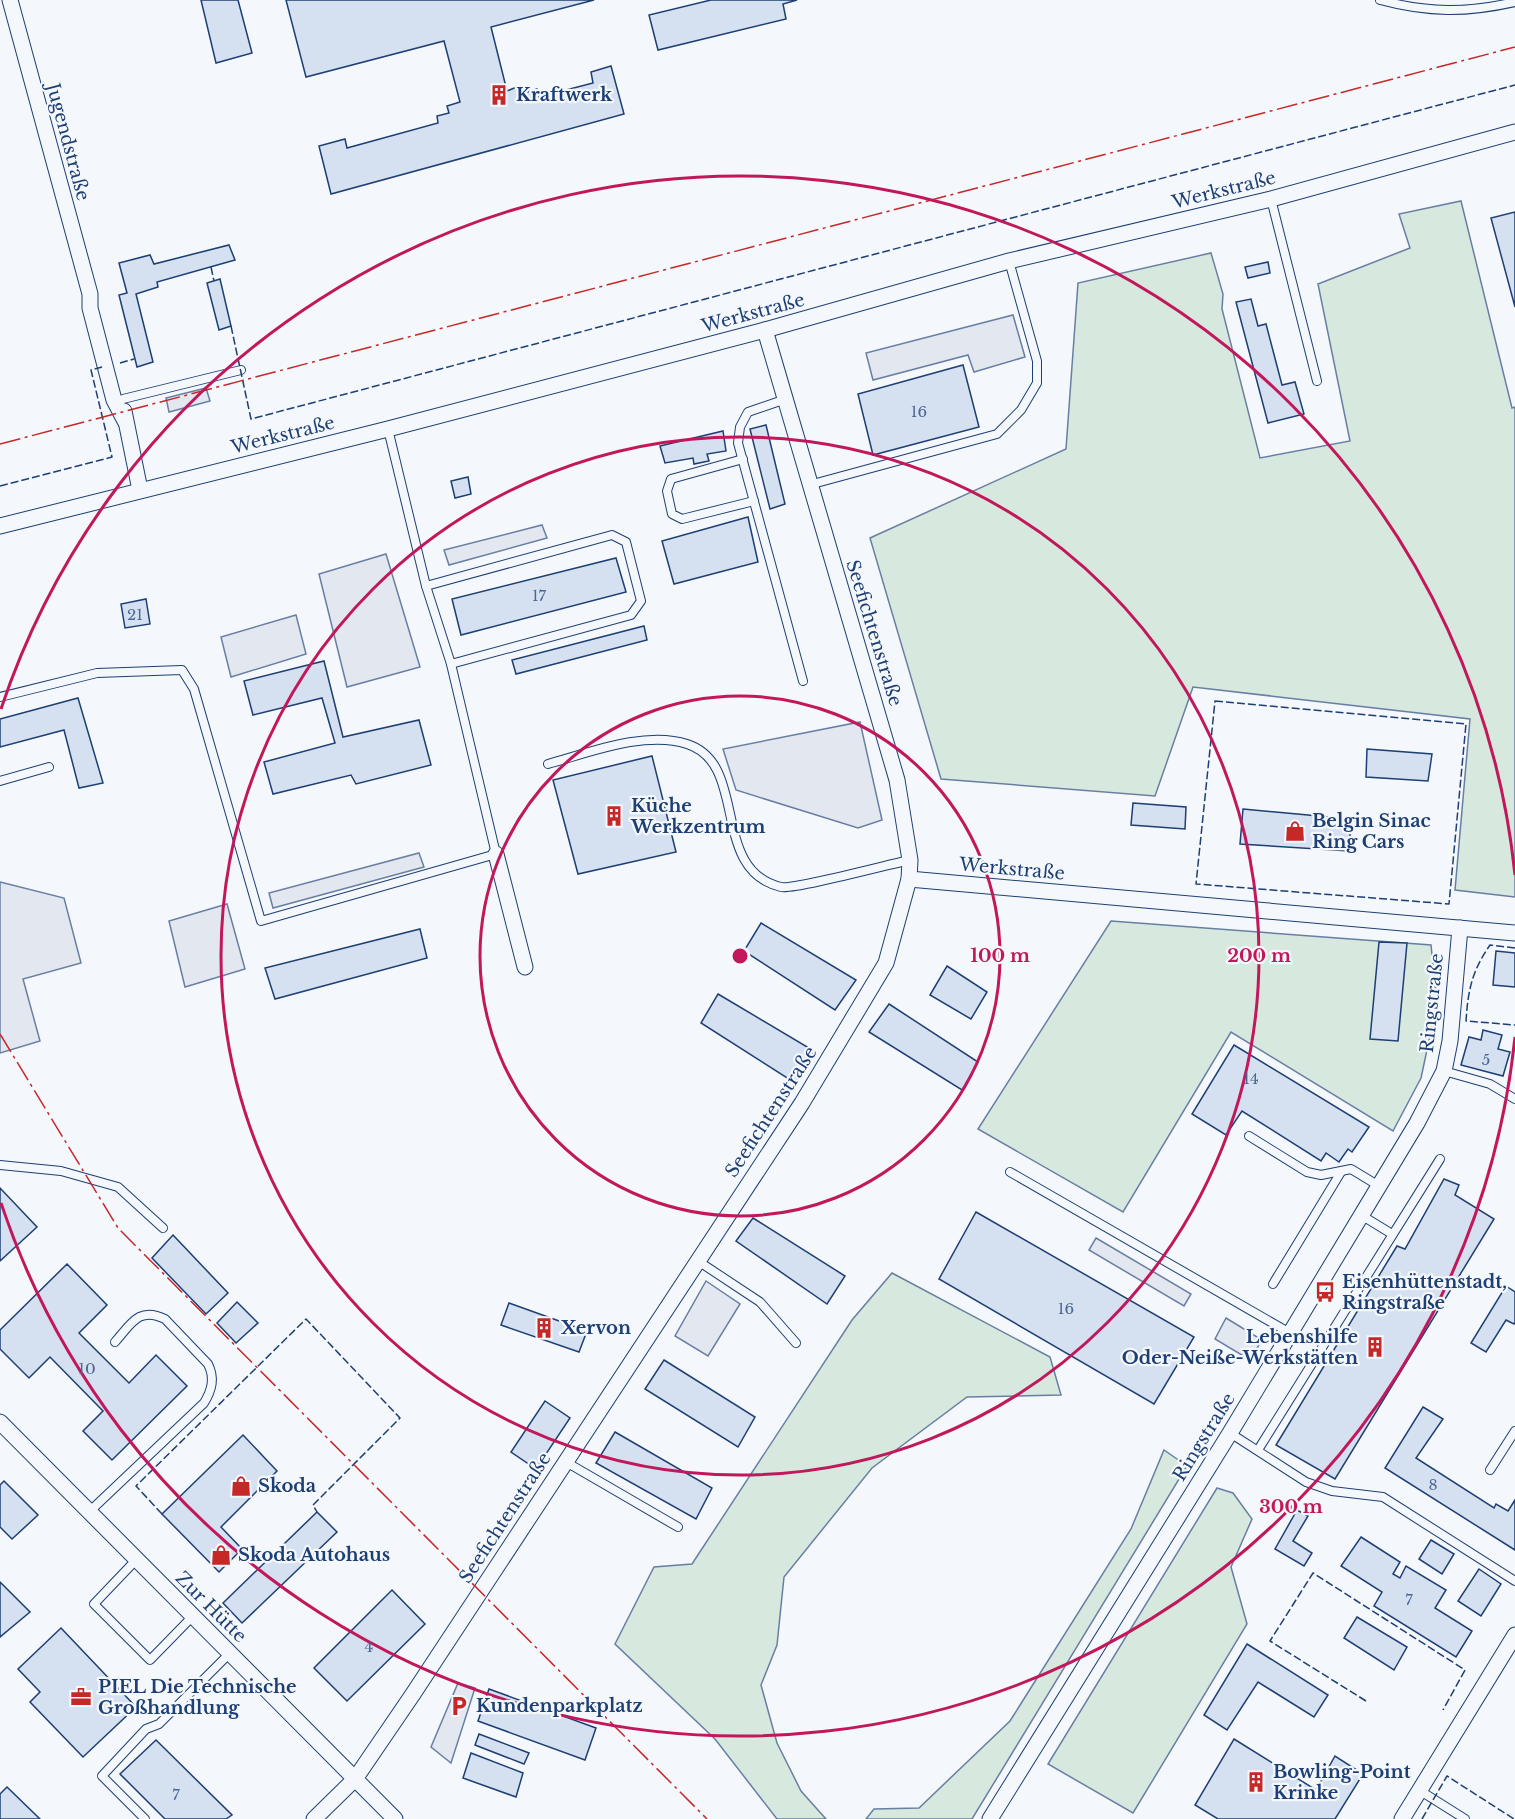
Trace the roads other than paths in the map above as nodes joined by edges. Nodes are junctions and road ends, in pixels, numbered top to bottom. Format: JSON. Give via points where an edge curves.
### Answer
{"nodes":[{"id":1,"x":10,"y":0,"type":"edge"},
{"id":2,"x":1380,"y":0,"type":"edge"},
{"id":3,"x":1515,"y":2,"type":"edge"},
{"id":4,"x":1515,"y":132,"type":"edge"},
{"id":5,"x":1271,"y":199,"type":"junction"},
{"id":6,"x":1009,"y":261,"type":"junction"},
{"id":7,"x":90,"y":294,"type":"junction"},
{"id":8,"x":765,"y":330,"type":"junction"},
{"id":9,"x":241,"y":370,"type":"dead end"},
{"id":10,"x":1317,"y":381,"type":"dead end"},
{"id":11,"x":123,"y":399,"type":"junction"},
{"id":12,"x":783,"y":400,"type":"junction"},
{"id":13,"x":125,"y":421,"type":"junction"},
{"id":14,"x":388,"y":429,"type":"junction"},
{"id":15,"x":743,"y":459,"type":"junction"},
{"id":16,"x":809,"y":485,"type":"junction"},
{"id":17,"x":140,"y":490,"type":"junction"},
{"id":18,"x":754,"y":501,"type":"junction"},
{"id":19,"x":0,"y":526,"type":"edge"},
{"id":20,"x":426,"y":586,"type":"junction"},
{"id":21,"x":452,"y":664,"type":"junction"},
{"id":22,"x":803,"y":681,"type":"dead end"},
{"id":23,"x":0,"y":697,"type":"edge"},
{"id":24,"x":548,"y":764,"type":"dead end"},
{"id":25,"x":49,"y":766,"type":"dead end"},
{"id":26,"x":0,"y":781,"type":"edge"},
{"id":27,"x":496,"y":854,"type":"junction"},
{"id":28,"x":910,"y":860,"type":"junction"},
{"id":29,"x":909,"y":879,"type":"junction"},
{"id":30,"x":1460,"y":928,"type":"junction"},
{"id":31,"x":1515,"y":933,"type":"edge"},
{"id":32,"x":525,"y":967,"type":"dead end"},
{"id":33,"x":1444,"y":1071,"type":"junction"},
{"id":34,"x":1515,"y":1100,"type":"edge"},
{"id":35,"x":1250,"y":1136,"type":"dead end"},
{"id":36,"x":1440,"y":1159,"type":"dead end"},
{"id":37,"x":0,"y":1165,"type":"edge"},
{"id":38,"x":1010,"y":1172,"type":"dead end"},
{"id":39,"x":1341,"y":1172,"type":"junction"},
{"id":40,"x":1379,"y":1186,"type":"junction"},
{"id":41,"x":1361,"y":1215,"type":"junction"},
{"id":42,"x":163,"y":1228,"type":"dead end"},
{"id":43,"x":1392,"y":1234,"type":"junction"},
{"id":44,"x":698,"y":1261,"type":"junction"},
{"id":45,"x":1273,"y":1284,"type":"dead end"},
{"id":46,"x":1290,"y":1333,"type":"junction"},
{"id":47,"x":114,"y":1342,"type":"dead end"},
{"id":48,"x":796,"y":1343,"type":"dead end"},
{"id":49,"x":0,"y":1422,"type":"edge"},
{"id":50,"x":1515,"y":1431,"type":"edge"},
{"id":51,"x":1230,"y":1432,"type":"junction"},
{"id":52,"x":1258,"y":1450,"type":"junction"},
{"id":53,"x":566,"y":1462,"type":"junction"},
{"id":54,"x":1490,"y":1470,"type":"dead end"},
{"id":55,"x":89,"y":1512,"type":"junction"},
{"id":56,"x":678,"y":1527,"type":"dead end"},
{"id":57,"x":136,"y":1560,"type":"junction"},
{"id":58,"x":1515,"y":1581,"type":"edge"},
{"id":59,"x":193,"y":1616,"type":"junction"},
{"id":60,"x":1515,"y":1635,"type":"edge"},
{"id":61,"x":230,"y":1653,"type":"junction"},
{"id":62,"x":355,"y":1779,"type":"junction"},
{"id":63,"x":1419,"y":1790,"type":"junction"},
{"id":64,"x":146,"y":1819,"type":"edge"},
{"id":65,"x":314,"y":1819,"type":"edge"},
{"id":66,"x":395,"y":1819,"type":"edge"},
{"id":67,"x":990,"y":1819,"type":"edge"},
{"id":68,"x":1402,"y":1819,"type":"edge"},
{"id":69,"x":1465,"y":1819,"type":"edge"}],
"edges":[{"from":1,"to":7,"type":"street","name":"Jugendstraße"},
{"from":2,"to":3,"type":"lane","via":[[1445,11],[1474,11]]},
{"from":4,"to":5,"type":"street","name":"Werkstraße"},
{"from":5,"to":6,"type":"street","name":"Werkstraße"},
{"from":5,"to":10,"type":"lane"},
{"from":6,"to":8,"type":"street","name":"Werkstraße"},
{"from":6,"to":16,"type":"lane","via":[[1037,361],[1037,382],[1021,410],[997,434]]},
{"from":7,"to":11,"type":"street","name":"Jugendstraße","via":[[98,305]]},
{"from":7,"to":13,"type":"street","name":"Jugendstraße","via":[[90,308],[114,400]]},
{"from":8,"to":12,"type":"street","name":"Seefichtenstraße"},
{"from":8,"to":14,"type":"street","name":"Werkstraße"},
{"from":9,"to":11,"type":"lane"},
{"from":11,"to":13,"type":"street","name":"Jugendstraße"},
{"from":12,"to":15,"type":"lane","via":[[748,412],[738,442]]},
{"from":12,"to":16,"type":"street","name":"Seefichtenstraße"},
{"from":13,"to":17,"type":"street","name":"Jugendstraße"},
{"from":14,"to":17,"type":"street","name":"Werkstraße"},
{"from":14,"to":20,"type":"lane"},
{"from":15,"to":18,"type":"lane"},
{"from":15,"to":18,"type":"lane","via":[[671,479],[667,491],[672,513],[682,519]]},
{"from":16,"to":28,"type":"street","name":"Seefichtenstraße","via":[[897,780]]},
{"from":17,"to":19,"type":"street","name":"Werkstraße"},
{"from":18,"to":22,"type":"lane"},
{"from":20,"to":21,"type":"lane"},
{"from":20,"to":21,"type":"lane","via":[[612,535],[626,542],[641,601],[632,615]]},
{"from":21,"to":27,"type":"lane"},
{"from":23,"to":27,"type":"lane","via":[[97,673],[182,670],[194,689],[261,921]]},
{"from":24,"to":28,"type":"lane","via":[[630,742],[687,744],[709,757],[723,784],[743,860],[757,878],[783,888]]},
{"from":25,"to":26,"type":"lane"},
{"from":27,"to":32,"type":"street"},
{"from":28,"to":29,"type":"street","name":"Seefichtenstraße"},
{"from":29,"to":30,"type":"street","name":"Werkstraße"},
{"from":29,"to":44,"type":"street","name":"Seefichtenstraße","via":[[886,963],[802,1103]]},
{"from":30,"to":31,"type":"street"},
{"from":30,"to":33,"type":"street","name":"Ringstraße"},
{"from":33,"to":34,"type":"lane","via":[[1490,1084]]},
{"from":33,"to":40,"type":"street","name":"Ringstraße"},
{"from":35,"to":39,"type":"lane","via":[[1307,1172]]},
{"from":36,"to":43,"type":"lane"},
{"from":37,"to":42,"type":"lane","via":[[61,1171],[118,1187]]},
{"from":38,"to":46,"type":"lane"},
{"from":39,"to":40,"type":"lane","via":[[1351,1169]]},
{"from":39,"to":45,"type":"lane"},
{"from":40,"to":41,"type":"street","name":"Ringstraße"},
{"from":41,"to":43,"type":"lane"},
{"from":41,"to":46,"type":"street","name":"Ringstraße"},
{"from":43,"to":52,"type":"lane"},
{"from":44,"to":48,"type":"lane","via":[[760,1302]]},
{"from":44,"to":53,"type":"street","name":"Seefichtenstraße"},
{"from":46,"to":51,"type":"street","name":"Ringstraße"},
{"from":47,"to":55,"type":"lane","via":[[137,1317],[157,1315],[208,1364],[213,1373],[212,1384],[204,1403]]},
{"from":49,"to":55,"type":"street","name":"Zur Hütte"},
{"from":50,"to":54,"type":"lane"},
{"from":51,"to":52,"type":"lane"},
{"from":51,"to":67,"type":"street","name":"Ringstraße"},
{"from":52,"to":58,"type":"lane","via":[[1306,1482],[1332,1491],[1383,1497]]},
{"from":53,"to":56,"type":"lane"},
{"from":53,"to":62,"type":"street","name":"Seefichtenstraße"},
{"from":55,"to":57,"type":"street","name":"Zur Hütte"},
{"from":57,"to":59,"type":"street","name":"Zur Hütte"},
{"from":57,"to":59,"type":"lane","via":[[94,1604],[150,1660]]},
{"from":59,"to":61,"type":"street","name":"Zur Hütte"},
{"from":60,"to":63,"type":"street"},
{"from":61,"to":62,"type":"street","name":"Zur Hütte"},
{"from":61,"to":64,"type":"lane","via":[[159,1725],[146,1729],[102,1776]]},
{"from":62,"to":65,"type":"street","name":"Seefichtenstraße"},
{"from":62,"to":66,"type":"street","name":"Zur Hütte"},
{"from":63,"to":68,"type":"street"},
{"from":63,"to":69,"type":"lane"}]}
